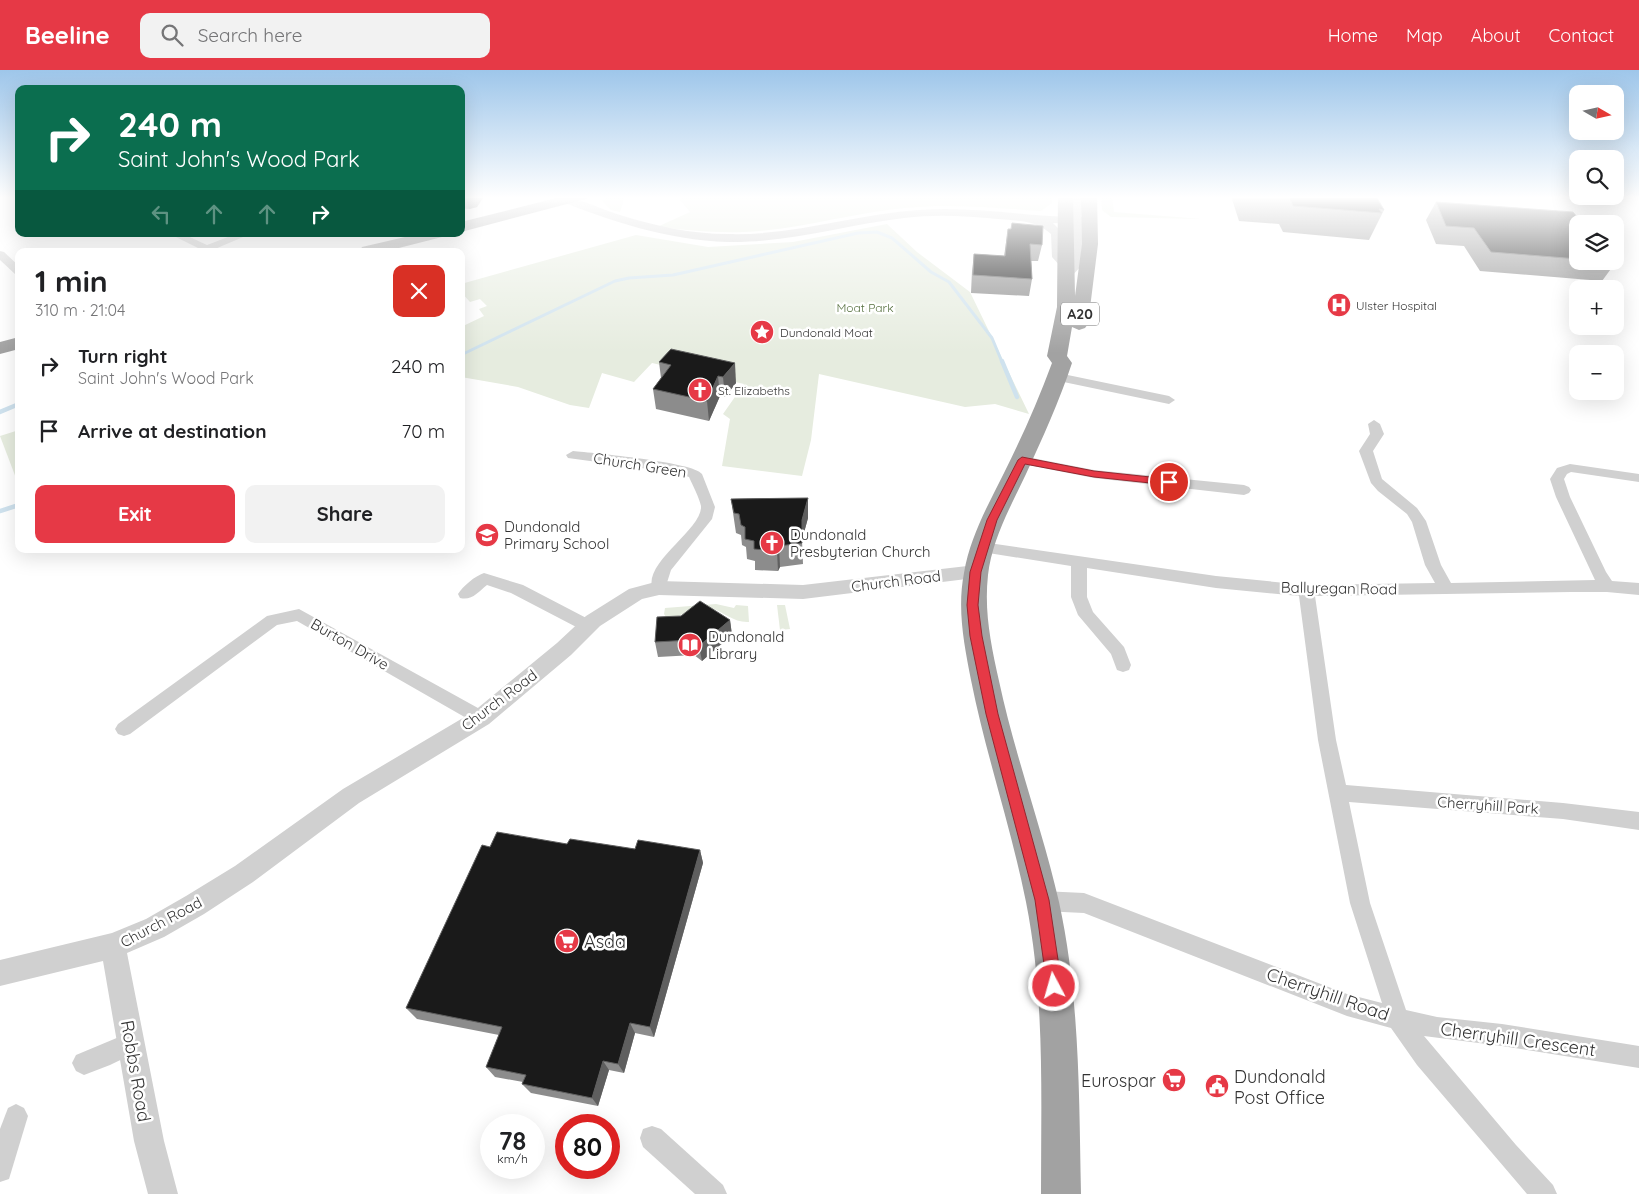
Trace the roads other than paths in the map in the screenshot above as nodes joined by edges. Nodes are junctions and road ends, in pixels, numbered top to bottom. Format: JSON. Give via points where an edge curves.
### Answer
{"nodes":[{"id":1,"x":1058,"y":248,"type":"edge"},
{"id":2,"x":1071,"y":248,"type":"edge"},
{"id":3,"x":1082,"y":248,"type":"edge"},
{"id":4,"x":0,"y":254,"type":"edge"},
{"id":5,"x":15,"y":268,"type":"edge"},
{"id":6,"x":1066,"y":269,"type":"junction"},
{"id":7,"x":15,"y":344,"type":"edge"},
{"id":8,"x":0,"y":348,"type":"edge"},
{"id":9,"x":1060,"y":370,"type":"junction"},
{"id":10,"x":1172,"y":401,"type":"dead end"},
{"id":11,"x":1374,"y":424,"type":"dead end"},
{"id":12,"x":574,"y":455,"type":"dead end"},
{"id":13,"x":1022,"y":460,"type":"junction"},
{"id":14,"x":1639,"y":478,"type":"edge"},
{"id":15,"x":1244,"y":490,"type":"dead end"},
{"id":16,"x":979,"y":560,"type":"junction"},
{"id":17,"x":1079,"y":562,"type":"junction"},
{"id":18,"x":1607,"y":586,"type":"junction"},
{"id":19,"x":659,"y":588,"type":"junction"},
{"id":20,"x":1446,"y":588,"type":"junction"},
{"id":21,"x":1639,"y":589,"type":"edge"},
{"id":22,"x":1306,"y":591,"type":"junction"},
{"id":23,"x":466,"y":594,"type":"dead end"},
{"id":24,"x":588,"y":626,"type":"junction"},
{"id":25,"x":1122,"y":664,"type":"dead end"},
{"id":26,"x":480,"y":718,"type":"junction"},
{"id":27,"x":124,"y":729,"type":"dead end"},
{"id":28,"x":1337,"y":793,"type":"junction"},
{"id":29,"x":1639,"y":821,"type":"edge"},
{"id":30,"x":1042,"y":900,"type":"junction"},
{"id":31,"x":113,"y":946,"type":"junction"},
{"id":32,"x":0,"y":973,"type":"edge"},
{"id":33,"x":1398,"y":1018,"type":"junction"},
{"id":34,"x":131,"y":1043,"type":"junction"},
{"id":35,"x":1639,"y":1057,"type":"edge"},
{"id":36,"x":84,"y":1063,"type":"dead end"},
{"id":37,"x":16,"y":1116,"type":"dead end"},
{"id":38,"x":652,"y":1138,"type":"dead end"},
{"id":39,"x":0,"y":1170,"type":"edge"},
{"id":40,"x":163,"y":1194,"type":"edge"},
{"id":41,"x":714,"y":1194,"type":"edge"},
{"id":42,"x":1061,"y":1194,"type":"edge"},
{"id":43,"x":1544,"y":1194,"type":"edge"}],
"edges":[{"from":1,"to":6,"type":"street","via":[[1058,257]]},
{"from":2,"to":6,"type":"highway","number":"A20"},
{"from":3,"to":9,"type":"highway","number":"A20","via":[[1087,274],[1077,332],[1070,358]]},
{"from":4,"to":5,"type":"street"},
{"from":6,"to":9,"type":"highway","number":"A20","via":[[1066,306],[1057,356]]},
{"from":7,"to":8,"type":"highway"},
{"from":9,"to":10,"type":"street"},
{"from":9,"to":13,"type":"highway","number":"A20"},
{"from":11,"to":20,"type":"street","via":[[1377,434],[1366,451],[1376,480],[1419,520],[1433,565]]},
{"from":12,"to":19,"type":"street","name":"Church Green","via":[[696,474],[708,507],[705,519],[665,567]]},
{"from":13,"to":15,"type":"street","via":[[1094,474]]},
{"from":13,"to":16,"type":"highway","number":"A20","via":[[992,520]]},
{"from":14,"to":18,"type":"street","via":[[1570,468],[1562,471],[1557,479]]},
{"from":16,"to":17,"type":"street","name":"Ballyregan Road"},
{"from":16,"to":19,"type":"street","name":"Church Road","via":[[803,592]]},
{"from":16,"to":30,"type":"highway","number":"A20","via":[[973,613],[985,681]]},
{"from":17,"to":22,"type":"street","name":"Ballyregan Road"},
{"from":17,"to":25,"type":"street","via":[[1079,597],[1086,615],[1118,651]]},
{"from":18,"to":20,"type":"street","name":"Ballyregan Road"},
{"from":18,"to":21,"type":"street","name":"Ballyregan Road"},
{"from":19,"to":24,"type":"street","name":"Church Road","via":[[636,594]]},
{"from":20,"to":22,"type":"street","name":"Ballyregan Road"},
{"from":22,"to":28,"type":"street"},
{"from":23,"to":24,"type":"street","via":[[484,579],[517,589]]},
{"from":24,"to":26,"type":"street","name":"Church Road"},
{"from":26,"to":27,"type":"street","name":"Burton Drive","via":[[298,615],[273,620]]},
{"from":26,"to":31,"type":"street","name":"Church Road","via":[[351,796],[244,874],[195,905],[155,928]]},
{"from":28,"to":29,"type":"street","name":"Cherryhill Park","via":[[1563,811]]},
{"from":28,"to":33,"type":"street","via":[[1360,903]]},
{"from":30,"to":33,"type":"street","name":"Cherryhill Road","via":[[1084,903],[1347,1005]]},
{"from":30,"to":42,"type":"highway","number":"A20","via":[[1058,1020]]},
{"from":31,"to":32,"type":"street","name":"Church Road"},
{"from":31,"to":34,"type":"street","name":"Robbs Road"},
{"from":33,"to":35,"type":"street","name":"Cherryhill Crescent","via":[[1436,1028]]},
{"from":33,"to":43,"type":"street","name":"Cherryhill Road","via":[[1426,1057]]},
{"from":34,"to":36,"type":"street"},
{"from":34,"to":40,"type":"street","name":"Robbs Road","via":[[149,1141]]},
{"from":37,"to":39,"type":"street"},
{"from":38,"to":41,"type":"street"}]}
